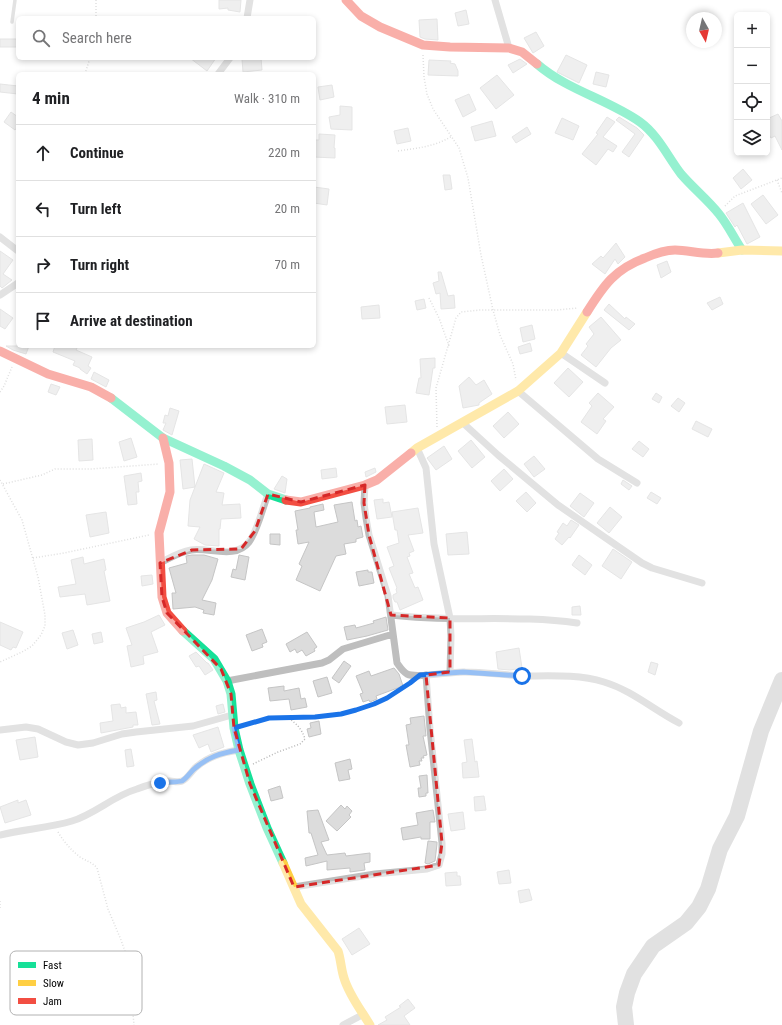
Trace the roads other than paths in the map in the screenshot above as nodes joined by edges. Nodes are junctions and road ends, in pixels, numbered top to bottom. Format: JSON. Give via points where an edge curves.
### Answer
{"nodes":[{"id":1,"x":15,"y":0,"type":"edge"},
{"id":2,"x":250,"y":0,"type":"edge"},
{"id":3,"x":346,"y":0,"type":"edge"},
{"id":4,"x":495,"y":0,"type":"edge"},
{"id":5,"x":247,"y":16,"type":"edge"},
{"id":6,"x":12,"y":22,"type":"dead end"},
{"id":7,"x":509,"y":48,"type":"junction"},
{"id":8,"x":228,"y":60,"type":"edge"},
{"id":9,"x":220,"y":72,"type":"edge"},
{"id":10,"x":0,"y":237,"type":"edge"},
{"id":11,"x":16,"y":249,"type":"edge"},
{"id":12,"x":742,"y":250,"type":"junction"},
{"id":13,"x":782,"y":251,"type":"edge"},
{"id":14,"x":16,"y":284,"type":"edge"},
{"id":15,"x":0,"y":296,"type":"edge"},
{"id":16,"x":0,"y":351,"type":"edge"},
{"id":17,"x":561,"y":353,"type":"junction"},
{"id":18,"x":604,"y":383,"type":"dead end"},
{"id":19,"x":518,"y":391,"type":"junction"},
{"id":20,"x":463,"y":423,"type":"junction"},
{"id":21,"x":163,"y":438,"type":"junction"},
{"id":22,"x":417,"y":448,"type":"junction"},
{"id":23,"x":637,"y":483,"type":"dead end"},
{"id":24,"x":365,"y":485,"type":"junction"},
{"id":25,"x":268,"y":494,"type":"junction"},
{"id":26,"x":160,"y":563,"type":"junction"},
{"id":27,"x":702,"y":583,"type":"dead end"},
{"id":28,"x":391,"y":615,"type":"junction"},
{"id":29,"x":450,"y":618,"type":"junction"},
{"id":30,"x":577,"y":623,"type":"dead end"},
{"id":31,"x":393,"y":634,"type":"junction"},
{"id":32,"x":450,"y":672,"type":"junction"},
{"id":33,"x":423,"y":675,"type":"junction"},
{"id":34,"x":227,"y":682,"type":"junction"},
{"id":35,"x":232,"y":715,"type":"junction"},
{"id":36,"x":679,"y":722,"type":"dead end"},
{"id":37,"x":0,"y":730,"type":"edge"},
{"id":38,"x":239,"y":750,"type":"junction"},
{"id":39,"x":0,"y":835,"type":"edge"},
{"id":40,"x":294,"y":887,"type":"junction"},
{"id":41,"x":364,"y":1014,"type":"junction"},
{"id":42,"x":343,"y":1025,"type":"edge"},
{"id":43,"x":370,"y":1025,"type":"edge"}],
"edges":[{"from":1,"to":6,"type":"lane"},
{"from":2,"to":5,"type":"street"},
{"from":3,"to":7,"type":"street","via":[[361,16],[423,45],[450,48]]},
{"from":4,"to":7,"type":"street"},
{"from":7,"to":12,"type":"street","via":[[522,52],[548,74],[565,84],[624,112],[641,123],[654,135],[682,175],[719,214]]},
{"from":8,"to":9,"type":"street"},
{"from":10,"to":11,"type":"street"},
{"from":12,"to":13,"type":"street"},
{"from":12,"to":17,"type":"street","via":[[716,254],[675,250],[656,253],[631,263],[616,273],[599,293]]},
{"from":14,"to":15,"type":"street"},
{"from":16,"to":21,"type":"street","via":[[48,374],[91,387],[110,397]]},
{"from":17,"to":18,"type":"street"},
{"from":17,"to":19,"type":"street"},
{"from":19,"to":20,"type":"street"},
{"from":19,"to":23,"type":"street","via":[[598,459]]},
{"from":20,"to":22,"type":"street"},
{"from":20,"to":27,"type":"street","via":[[558,505],[642,563]]},
{"from":21,"to":25,"type":"street","via":[[224,466],[250,480]]},
{"from":21,"to":26,"type":"street","via":[[169,463],[170,492],[159,533]]},
{"from":22,"to":24,"type":"street","via":[[377,480]]},
{"from":22,"to":29,"type":"street","via":[[426,468],[434,544]]},
{"from":24,"to":25,"type":"street","via":[[301,502]]},
{"from":24,"to":28,"type":"street","via":[[364,503],[369,535]]},
{"from":25,"to":26,"type":"street","via":[[250,542],[241,549],[228,552],[192,550]]},
{"from":26,"to":34,"type":"street","via":[[162,597],[167,613],[214,659]]},
{"from":28,"to":29,"type":"street"},
{"from":28,"to":31,"type":"street"},
{"from":29,"to":30,"type":"street","via":[[535,619]]},
{"from":29,"to":32,"type":"street"},
{"from":31,"to":33,"type":"street","via":[[397,663],[402,670],[411,675]]},
{"from":31,"to":34,"type":"street","via":[[343,649],[322,663]]},
{"from":32,"to":33,"type":"street"},
{"from":32,"to":36,"type":"street","via":[[577,677],[604,682]]},
{"from":33,"to":40,"type":"street","via":[[442,843],[439,865],[426,870],[375,874]]},
{"from":34,"to":35,"type":"street","via":[[231,694]]},
{"from":35,"to":37,"type":"street","via":[[193,726],[122,734],[93,743],[78,744],[66,742],[38,729],[26,727]]},
{"from":35,"to":38,"type":"street"},
{"from":38,"to":39,"type":"street","via":[[222,752],[207,759],[184,780],[130,791],[78,818]]},
{"from":38,"to":40,"type":"street","via":[[267,828]]},
{"from":40,"to":41,"type":"street","via":[[314,922],[338,951],[342,959],[344,978]]},
{"from":41,"to":42,"type":"street"},
{"from":41,"to":43,"type":"street"}]}
